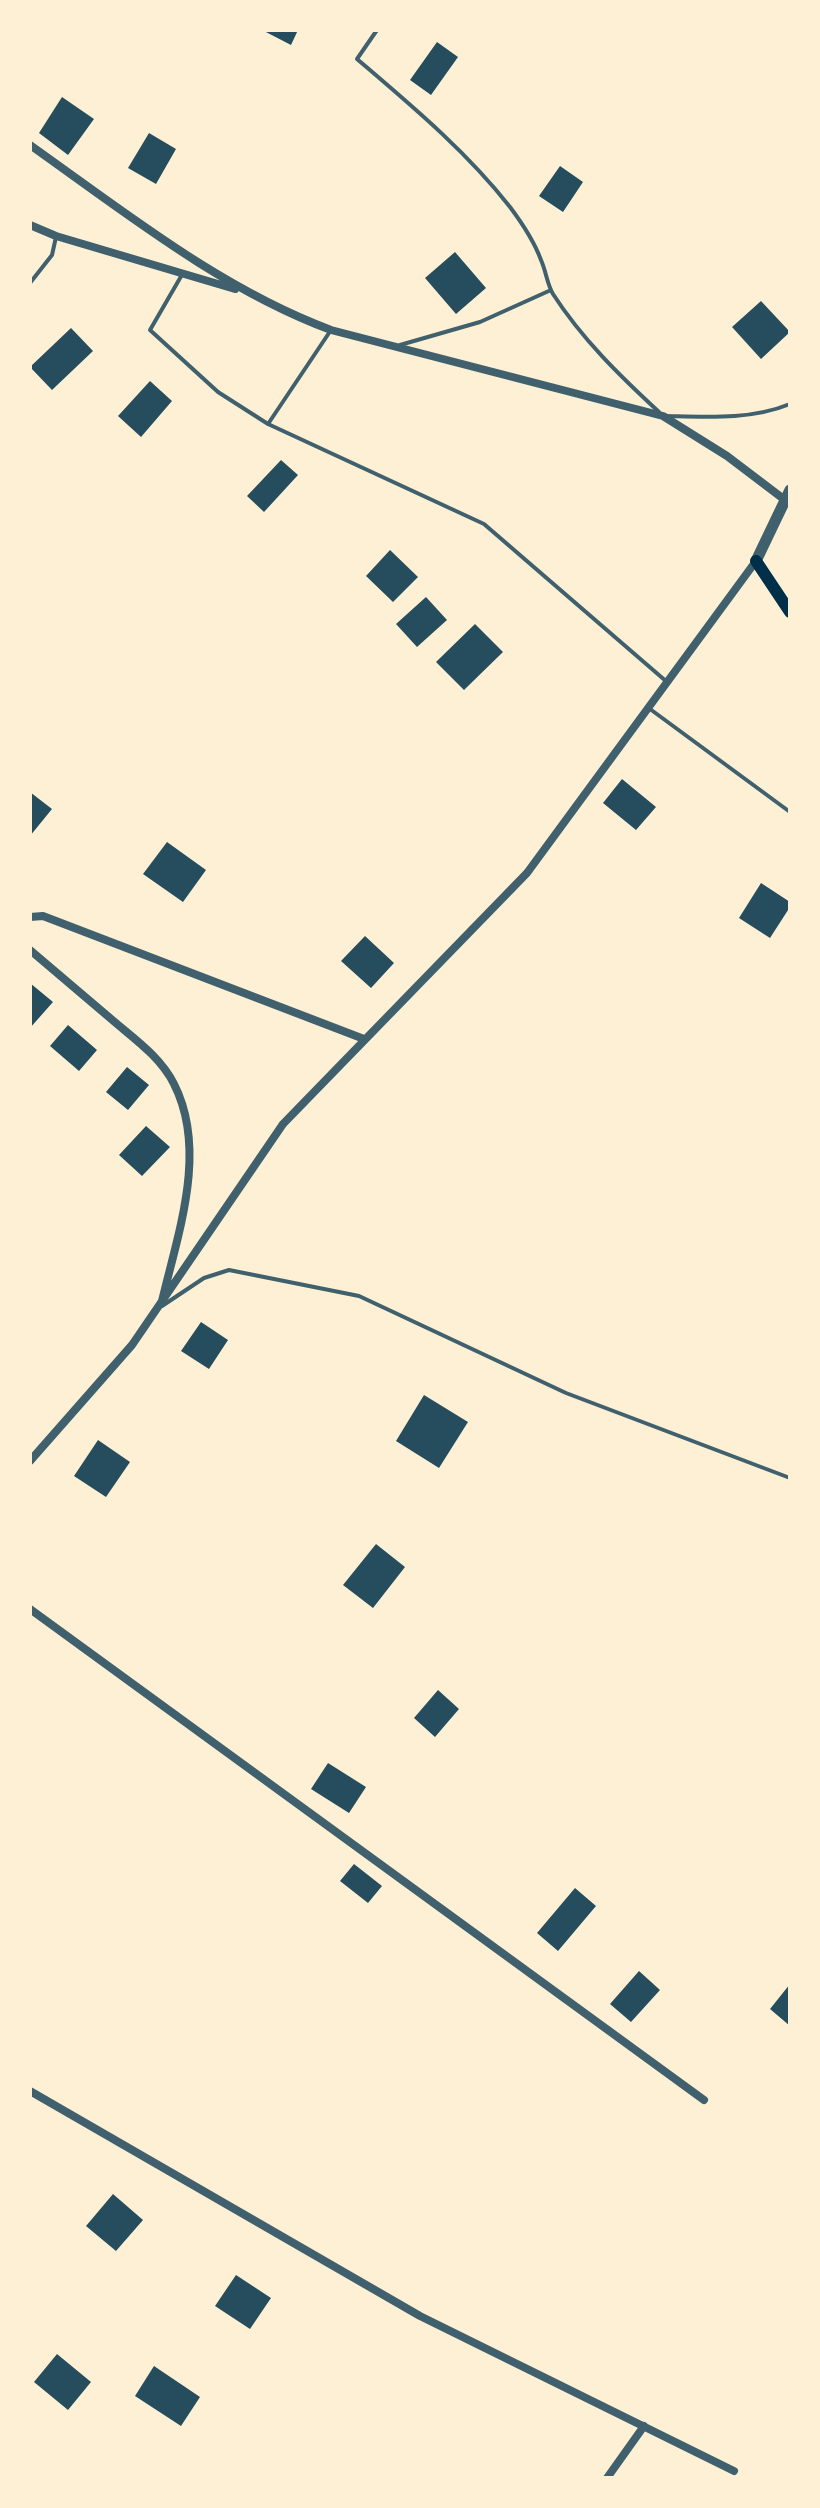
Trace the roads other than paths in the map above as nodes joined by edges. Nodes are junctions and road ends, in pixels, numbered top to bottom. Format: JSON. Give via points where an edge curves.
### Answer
{"nodes":[{"id":1,"x":377,"y":30,"type":"edge"},
{"id":2,"x":30,"y":145,"type":"edge"},
{"id":3,"x":30,"y":225,"type":"edge"},
{"id":4,"x":56,"y":236,"type":"junction"},
{"id":5,"x":183,"y":273,"type":"junction"},
{"id":6,"x":30,"y":283,"type":"edge"},
{"id":7,"x":551,"y":290,"type":"junction"},
{"id":8,"x":243,"y":291,"type":"junction"},
{"id":9,"x":331,"y":330,"type":"junction"},
{"id":10,"x":394,"y":347,"type":"junction"},
{"id":11,"x":790,"y":404,"type":"edge"},
{"id":12,"x":663,"y":416,"type":"junction"},
{"id":13,"x":268,"y":424,"type":"junction"},
{"id":14,"x":787,"y":495,"type":"edge"},
{"id":15,"x":756,"y":561,"type":"junction"},
{"id":16,"x":790,"y":612,"type":"edge"},
{"id":17,"x":667,"y":682,"type":"junction"},
{"id":18,"x":648,"y":707,"type":"junction"},
{"id":19,"x":790,"y":812,"type":"edge"},
{"id":20,"x":30,"y":917,"type":"edge"},
{"id":21,"x":30,"y":950,"type":"edge"},
{"id":22,"x":364,"y":1039,"type":"junction"},
{"id":23,"x":161,"y":1306,"type":"junction"},
{"id":24,"x":30,"y":1461,"type":"edge"},
{"id":25,"x":790,"y":1478,"type":"edge"},
{"id":26,"x":30,"y":1609,"type":"edge"},
{"id":27,"x":30,"y":2091,"type":"edge"},
{"id":28,"x":704,"y":2100,"type":"dead end"},
{"id":29,"x":644,"y":2426,"type":"junction"},
{"id":30,"x":734,"y":2471,"type":"dead end"},
{"id":31,"x":607,"y":2478,"type":"edge"}],
"edges":[{"from":1,"to":7,"type":"lane","via":[[357,59],[446,135],[510,207],[541,258]]},
{"from":2,"to":8,"type":"street"},
{"from":3,"to":4,"type":"street"},
{"from":4,"to":5,"type":"street"},
{"from":4,"to":6,"type":"lane","via":[[52,255]]},
{"from":5,"to":8,"type":"street"},
{"from":5,"to":13,"type":"lane","via":[[150,330],[218,392]]},
{"from":7,"to":10,"type":"lane","via":[[480,322]]},
{"from":7,"to":12,"type":"lane","via":[[609,365]]},
{"from":8,"to":9,"type":"street"},
{"from":9,"to":10,"type":"street"},
{"from":9,"to":13,"type":"lane"},
{"from":10,"to":12,"type":"street"},
{"from":11,"to":12,"type":"lane","via":[[721,417]]},
{"from":12,"to":14,"type":"street"},
{"from":13,"to":17,"type":"lane","via":[[484,524]]},
{"from":14,"to":15,"type":"street"},
{"from":15,"to":16,"type":"main road"},
{"from":15,"to":17,"type":"street"},
{"from":17,"to":18,"type":"street"},
{"from":18,"to":19,"type":"lane"},
{"from":18,"to":22,"type":"street","via":[[527,873]]},
{"from":20,"to":22,"type":"street","via":[[43,916]]},
{"from":21,"to":23,"type":"street","via":[[154,1056],[183,1107],[188,1170]]},
{"from":22,"to":23,"type":"street","via":[[283,1124]]},
{"from":23,"to":24,"type":"street"},
{"from":23,"to":25,"type":"lane","via":[[204,1278],[229,1270],[359,1296],[566,1393]]},
{"from":26,"to":28,"type":"street"},
{"from":27,"to":29,"type":"street","via":[[420,2316]]},
{"from":29,"to":30,"type":"street"},
{"from":29,"to":31,"type":"street"}]}
